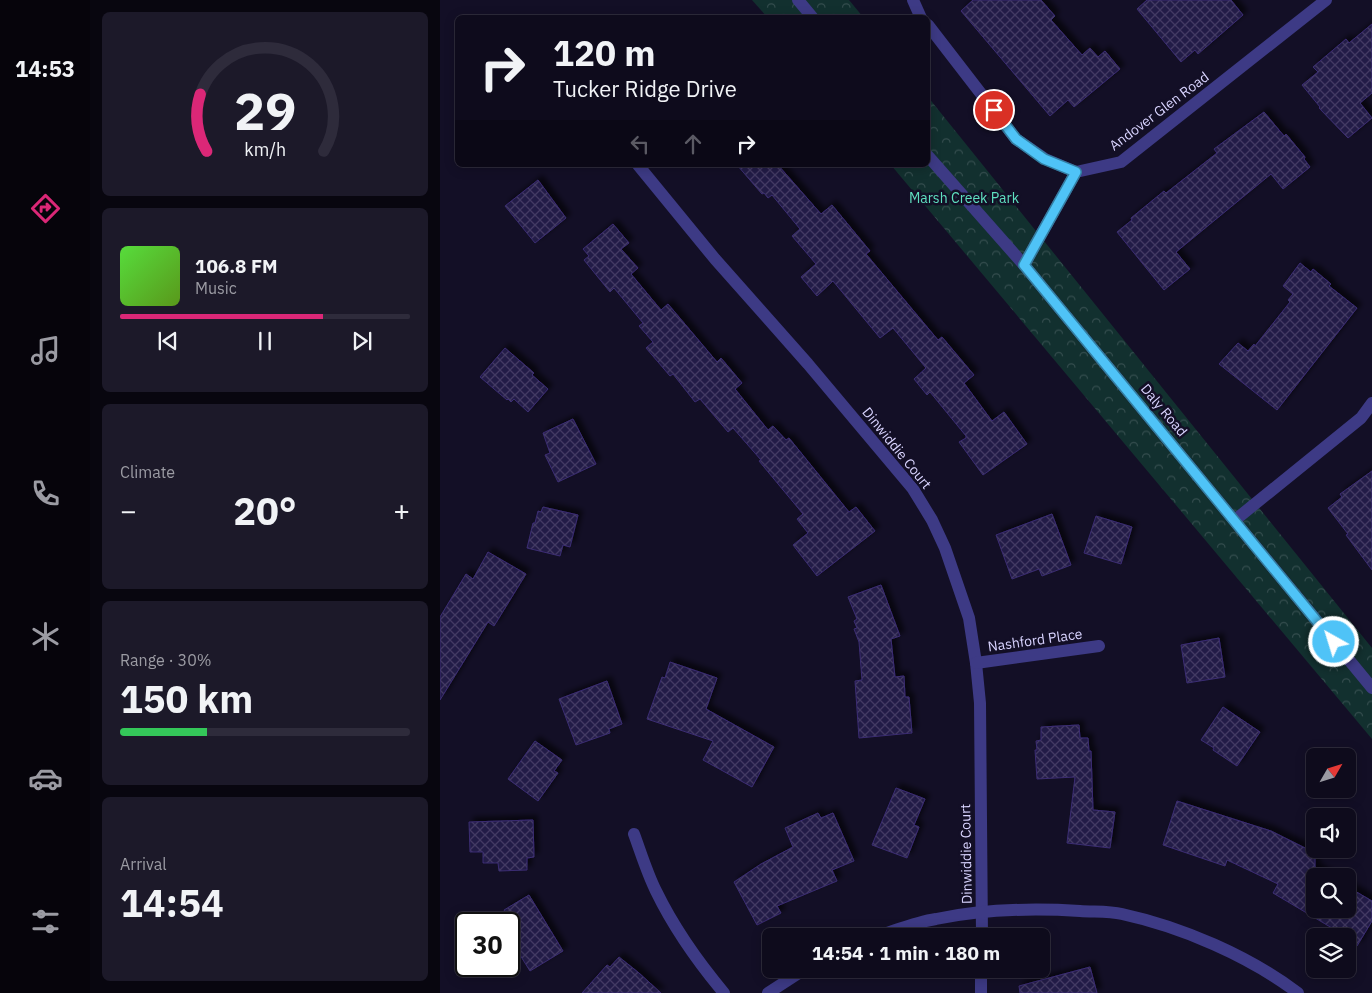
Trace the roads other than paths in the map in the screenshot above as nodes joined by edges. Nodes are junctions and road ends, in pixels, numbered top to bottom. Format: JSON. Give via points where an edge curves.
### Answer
{"nodes":[{"id":1,"x":798,"y":0,"type":"edge"},
{"id":2,"x":913,"y":0,"type":"edge"},
{"id":3,"x":1326,"y":0,"type":"edge"},
{"id":4,"x":810,"y":15,"type":"edge"},
{"id":5,"x":920,"y":15,"type":"edge"},
{"id":6,"x":930,"y":29,"type":"edge"},
{"id":7,"x":930,"y":158,"type":"edge"},
{"id":8,"x":640,"y":167,"type":"edge"},
{"id":9,"x":1076,"y":172,"type":"junction"},
{"id":10,"x":1024,"y":265,"type":"junction"},
{"id":11,"x":1372,"y":404,"type":"edge"},
{"id":12,"x":1235,"y":520,"type":"junction"},
{"id":13,"x":1099,"y":646,"type":"dead end"},
{"id":14,"x":976,"y":663,"type":"junction"},
{"id":15,"x":1372,"y":688,"type":"edge"},
{"id":16,"x":634,"y":834,"type":"dead end"},
{"id":17,"x":982,"y":911,"type":"junction"},
{"id":18,"x":904,"y":928,"type":"edge"},
{"id":19,"x":982,"y":928,"type":"edge"},
{"id":20,"x":791,"y":978,"type":"edge"},
{"id":21,"x":981,"y":978,"type":"edge"},
{"id":22,"x":724,"y":993,"type":"edge"},
{"id":23,"x":768,"y":993,"type":"edge"},
{"id":24,"x":981,"y":993,"type":"edge"},
{"id":25,"x":1298,"y":993,"type":"edge"}],
"edges":[{"from":1,"to":4,"type":"street"},
{"from":2,"to":5,"type":"street"},
{"from":3,"to":9,"type":"street","name":"Andover Glen Road","via":[[1121,162]]},
{"from":6,"to":9,"type":"street","via":[[1016,139],[1044,159]]},
{"from":7,"to":10,"type":"street","name":"Daly Road"},
{"from":8,"to":14,"type":"street","name":"Dinwiddie Court","via":[[913,489],[945,548],[969,618]]},
{"from":9,"to":10,"type":"street"},
{"from":10,"to":12,"type":"street","name":"Daly Road"},
{"from":11,"to":12,"type":"street","via":[[1361,418]]},
{"from":12,"to":15,"type":"street","name":"Daly Road"},
{"from":13,"to":14,"type":"street","name":"Nashford Place"},
{"from":14,"to":17,"type":"street","name":"Dinwiddie Court","via":[[980,703]]},
{"from":16,"to":22,"type":"street","via":[[656,891],[684,940]]},
{"from":17,"to":18,"type":"street"},
{"from":17,"to":19,"type":"street","name":"Dinwiddie Court"},
{"from":17,"to":25,"type":"street","via":[[1042,909],[1128,915],[1154,922],[1238,956]]},
{"from":20,"to":23,"type":"street"},
{"from":21,"to":24,"type":"street"}]}
